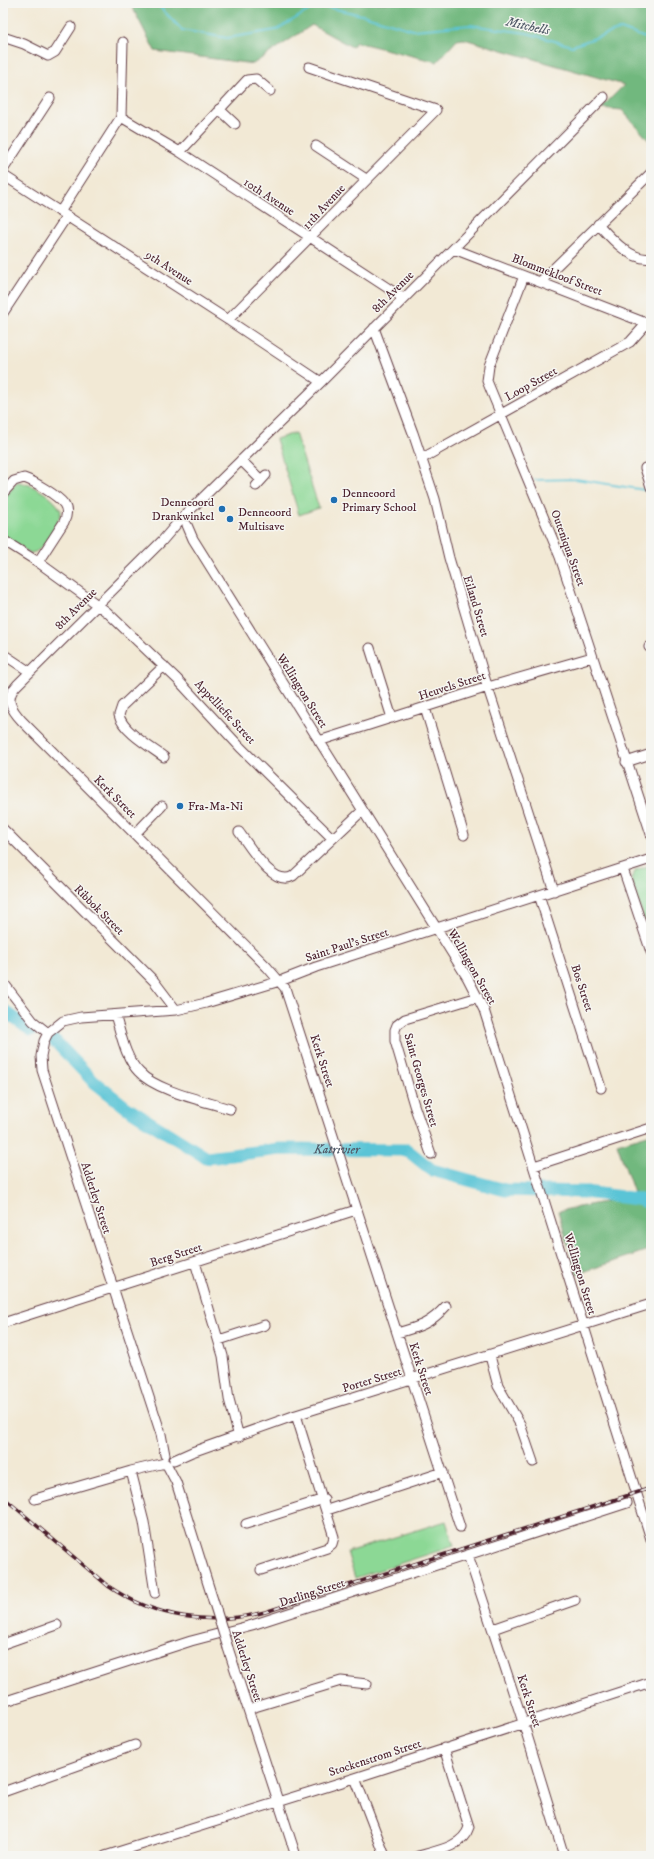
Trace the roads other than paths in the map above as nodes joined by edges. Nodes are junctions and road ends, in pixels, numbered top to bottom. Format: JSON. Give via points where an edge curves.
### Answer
{"nodes":[{"id":1,"x":71,"y":27,"type":"dead end"},
{"id":2,"x":3,"y":37,"type":"edge"},
{"id":3,"x":123,"y":42,"type":"dead end"},
{"id":4,"x":309,"y":67,"type":"dead end"},
{"id":5,"x":270,"y":91,"type":"dead end"},
{"id":6,"x":604,"y":97,"type":"dead end"},
{"id":7,"x":50,"y":98,"type":"dead end"},
{"id":8,"x":219,"y":109,"type":"junction"},
{"id":9,"x":121,"y":117,"type":"junction"},
{"id":10,"x":235,"y":124,"type":"dead end"},
{"id":11,"x":316,"y":146,"type":"dead end"},
{"id":12,"x":180,"y":152,"type":"junction"},
{"id":13,"x":3,"y":170,"type":"edge"},
{"id":14,"x":651,"y":172,"type":"edge"},
{"id":15,"x":3,"y":175,"type":"edge"},
{"id":16,"x":366,"y":179,"type":"junction"},
{"id":17,"x":63,"y":214,"type":"junction"},
{"id":18,"x":598,"y":224,"type":"junction"},
{"id":19,"x":312,"y":238,"type":"junction"},
{"id":20,"x":454,"y":249,"type":"junction"},
{"id":21,"x":651,"y":258,"type":"edge"},
{"id":22,"x":524,"y":276,"type":"junction"},
{"id":23,"x":540,"y":282,"type":"junction"},
{"id":24,"x":404,"y":298,"type":"junction"},
{"id":25,"x":3,"y":313,"type":"edge"},
{"id":26,"x":228,"y":320,"type":"junction"},
{"id":27,"x":649,"y":324,"type":"edge"},
{"id":28,"x":374,"y":328,"type":"junction"},
{"id":29,"x":321,"y":382,"type":"junction"},
{"id":30,"x":501,"y":415,"type":"junction"},
{"id":31,"x":421,"y":458,"type":"junction"},
{"id":32,"x":241,"y":460,"type":"junction"},
{"id":33,"x":645,"y":468,"type":"dead end"},
{"id":34,"x":261,"y":480,"type":"dead end"},
{"id":35,"x":651,"y":487,"type":"edge"},
{"id":36,"x":3,"y":494,"type":"edge"},
{"id":37,"x":184,"y":522,"type":"junction"},
{"id":38,"x":3,"y":540,"type":"edge"},
{"id":39,"x":38,"y":562,"type":"junction"},
{"id":40,"x":97,"y":604,"type":"junction"},
{"id":41,"x":370,"y":648,"type":"dead end"},
{"id":42,"x":3,"y":654,"type":"edge"},
{"id":43,"x":592,"y":657,"type":"junction"},
{"id":44,"x":164,"y":666,"type":"junction"},
{"id":45,"x":30,"y":672,"type":"junction"},
{"id":46,"x":488,"y":687,"type":"junction"},
{"id":47,"x":10,"y":696,"type":"joint"},
{"id":48,"x":425,"y":708,"type":"junction"},
{"id":49,"x":392,"y":718,"type":"junction"},
{"id":50,"x":319,"y":741,"type":"junction"},
{"id":51,"x":651,"y":754,"type":"edge"},
{"id":52,"x":164,"y":757,"type":"dead end"},
{"id":53,"x":626,"y":762,"type":"junction"},
{"id":54,"x":162,"y":806,"type":"dead end"},
{"id":55,"x":362,"y":811,"type":"junction"},
{"id":56,"x":3,"y":829,"type":"edge"},
{"id":57,"x":239,"y":832,"type":"dead end"},
{"id":58,"x":135,"y":834,"type":"junction"},
{"id":59,"x":651,"y":834,"type":"edge"},
{"id":60,"x":464,"y":835,"type":"dead end"},
{"id":61,"x":332,"y":838,"type":"junction"},
{"id":62,"x":651,"y":859,"type":"edge"},
{"id":63,"x":624,"y":869,"type":"junction"},
{"id":64,"x":554,"y":891,"type":"junction"},
{"id":65,"x":539,"y":895,"type":"junction"},
{"id":66,"x":437,"y":929,"type":"junction"},
{"id":67,"x":648,"y":930,"type":"edge"},
{"id":68,"x":651,"y":952,"type":"edge"},
{"id":69,"x":280,"y":981,"type":"junction"},
{"id":70,"x":3,"y":982,"type":"edge"},
{"id":71,"x":478,"y":997,"type":"junction"},
{"id":72,"x":176,"y":1010,"type":"junction"},
{"id":73,"x":115,"y":1015,"type":"junction"},
{"id":74,"x":48,"y":1033,"type":"junction"},
{"id":75,"x":601,"y":1088,"type":"dead end"},
{"id":76,"x":230,"y":1109,"type":"dead end"},
{"id":77,"x":651,"y":1128,"type":"edge"},
{"id":78,"x":431,"y":1154,"type":"dead end"},
{"id":79,"x":534,"y":1166,"type":"junction"},
{"id":80,"x":356,"y":1210,"type":"junction"},
{"id":81,"x":195,"y":1262,"type":"junction"},
{"id":82,"x":113,"y":1288,"type":"junction"},
{"id":83,"x":651,"y":1304,"type":"edge"},
{"id":84,"x":446,"y":1306,"type":"dead end"},
{"id":85,"x":3,"y":1323,"type":"edge"},
{"id":86,"x":266,"y":1325,"type":"dead end"},
{"id":87,"x":583,"y":1325,"type":"junction"},
{"id":88,"x":397,"y":1333,"type":"junction"},
{"id":89,"x":219,"y":1340,"type":"junction"},
{"id":90,"x":490,"y":1356,"type":"junction"},
{"id":91,"x":412,"y":1380,"type":"junction"},
{"id":92,"x":296,"y":1415,"type":"junction"},
{"id":93,"x":239,"y":1437,"type":"junction"},
{"id":94,"x":169,"y":1459,"type":"junction"},
{"id":95,"x":532,"y":1462,"type":"dead end"},
{"id":96,"x":131,"y":1471,"type":"junction"},
{"id":97,"x":443,"y":1472,"type":"junction"},
{"id":98,"x":324,"y":1499,"type":"junction"},
{"id":99,"x":35,"y":1500,"type":"dead end"},
{"id":100,"x":627,"y":1503,"type":"dead end"},
{"id":101,"x":327,"y":1510,"type":"junction"},
{"id":102,"x":246,"y":1524,"type":"dead end"},
{"id":103,"x":460,"y":1527,"type":"dead end"},
{"id":104,"x":651,"y":1539,"type":"edge"},
{"id":105,"x":468,"y":1555,"type":"junction"},
{"id":106,"x":261,"y":1570,"type":"dead end"},
{"id":107,"x":155,"y":1593,"type":"dead end"},
{"id":108,"x":575,"y":1600,"type":"dead end"},
{"id":109,"x":58,"y":1625,"type":"dead end"},
{"id":110,"x":493,"y":1629,"type":"junction"},
{"id":111,"x":3,"y":1644,"type":"edge"},
{"id":112,"x":651,"y":1682,"type":"edge"},
{"id":113,"x":368,"y":1684,"type":"dead end"},
{"id":114,"x":3,"y":1702,"type":"edge"},
{"id":115,"x":248,"y":1709,"type":"junction"},
{"id":116,"x":523,"y":1722,"type":"junction"},
{"id":117,"x":135,"y":1745,"type":"dead end"},
{"id":118,"x":444,"y":1748,"type":"junction"},
{"id":119,"x":355,"y":1778,"type":"junction"},
{"id":120,"x":3,"y":1792,"type":"edge"},
{"id":121,"x":277,"y":1801,"type":"junction"},
{"id":122,"x":105,"y":1856,"type":"edge"},
{"id":123,"x":296,"y":1856,"type":"edge"},
{"id":124,"x":385,"y":1856,"type":"edge"},
{"id":125,"x":418,"y":1856,"type":"edge"},
{"id":126,"x":564,"y":1856,"type":"edge"}],
"edges":[{"from":1,"to":2,"type":"street","via":[[55,52],[48,56]]},
{"from":3,"to":9,"type":"street"},
{"from":4,"to":16,"type":"street","name":"11th Avenue","via":[[436,110]]},
{"from":5,"to":8,"type":"street","via":[[256,79],[247,80]]},
{"from":6,"to":20,"type":"street","name":"8th Avenue"},
{"from":7,"to":13,"type":"street"},
{"from":8,"to":10,"type":"street"},
{"from":8,"to":12,"type":"street"},
{"from":9,"to":12,"type":"street","name":"10th Avenue"},
{"from":9,"to":17,"type":"street"},
{"from":11,"to":16,"type":"street"},
{"from":12,"to":19,"type":"street","name":"10th Avenue"},
{"from":14,"to":18,"type":"street"},
{"from":15,"to":17,"type":"street","name":"9th Avenue"},
{"from":16,"to":19,"type":"street","name":"11th Avenue"},
{"from":17,"to":25,"type":"street"},
{"from":17,"to":26,"type":"street","name":"9th Avenue"},
{"from":18,"to":21,"type":"street","via":[[624,249]]},
{"from":18,"to":23,"type":"street"},
{"from":19,"to":24,"type":"street","name":"10th Avenue"},
{"from":19,"to":26,"type":"street","name":"11th Avenue"},
{"from":20,"to":22,"type":"street","name":"Blommekloof Street"},
{"from":20,"to":24,"type":"street","name":"8th Avenue"},
{"from":22,"to":23,"type":"street","name":"Blommekloof Street"},
{"from":22,"to":30,"type":"street","name":"Outeniqua Street","via":[[487,376],[488,386]]},
{"from":23,"to":27,"type":"street","name":"Blommekloof Street"},
{"from":24,"to":28,"type":"street","name":"8th Avenue"},
{"from":26,"to":29,"type":"street","name":"9th Avenue"},
{"from":27,"to":30,"type":"street","name":"Loop Street","via":[[630,342]]},
{"from":28,"to":29,"type":"street","name":"8th Avenue"},
{"from":28,"to":31,"type":"street","name":"Eiland Street"},
{"from":29,"to":32,"type":"street","name":"8th Avenue"},
{"from":30,"to":31,"type":"street","name":"Loop Street"},
{"from":30,"to":43,"type":"street","name":"Outeniqua Street","via":[[560,557]]},
{"from":31,"to":46,"type":"street","name":"Eiland Street"},
{"from":32,"to":34,"type":"street"},
{"from":32,"to":37,"type":"street","name":"8th Avenue","via":[[198,503]]},
{"from":33,"to":35,"type":"street"},
{"from":36,"to":39,"type":"street","via":[[14,481],[24,478],[65,506],[67,515],[64,522]]},
{"from":37,"to":40,"type":"street","name":"8th Avenue"},
{"from":37,"to":50,"type":"street","name":"Wellington Street"},
{"from":38,"to":39,"type":"street","name":"Appelliefie Street"},
{"from":39,"to":40,"type":"street","name":"Appelliefie Street"},
{"from":40,"to":44,"type":"street","name":"Appelliefie Street"},
{"from":40,"to":45,"type":"street","name":"8th Avenue"},
{"from":41,"to":49,"type":"street"},
{"from":42,"to":45,"type":"street"},
{"from":43,"to":46,"type":"street","name":"Heuvels Street"},
{"from":43,"to":53,"type":"street","name":"Outeniqua Street"},
{"from":44,"to":52,"type":"street","via":[[122,706],[119,715],[124,725]]},
{"from":44,"to":61,"type":"street","name":"Appelliefie Street","via":[[240,747]]},
{"from":45,"to":47,"type":"street","name":"8th Avenue"},
{"from":46,"to":48,"type":"street","name":"Heuvels Street"},
{"from":46,"to":64,"type":"street","name":"Eiland Street"},
{"from":47,"to":58,"type":"street","name":"Kerk Street","via":[[11,708],[18,717]]},
{"from":48,"to":49,"type":"street","name":"Heuvels Street"},
{"from":48,"to":60,"type":"street"},
{"from":49,"to":50,"type":"street","name":"Heuvels Street"},
{"from":50,"to":55,"type":"street","name":"Wellington Street"},
{"from":51,"to":53,"type":"street"},
{"from":53,"to":59,"type":"street","name":"Outeniqua Street"},
{"from":54,"to":58,"type":"street"},
{"from":55,"to":61,"type":"street"},
{"from":55,"to":66,"type":"street","name":"Wellington Street"},
{"from":56,"to":72,"type":"street","name":"Ribbok Street","via":[[154,981]]},
{"from":57,"to":61,"type":"street","via":[[268,869],[277,876],[286,878],[293,876]]},
{"from":58,"to":69,"type":"street","name":"Kerk Street"},
{"from":62,"to":63,"type":"street","name":"Saint Paul's Street"},
{"from":63,"to":64,"type":"street","name":"Saint Paul's Street"},
{"from":63,"to":67,"type":"street"},
{"from":64,"to":65,"type":"street","name":"Saint Paul's Street"},
{"from":65,"to":66,"type":"street","name":"Saint Paul's Street"},
{"from":65,"to":75,"type":"street","name":"Bos Street"},
{"from":66,"to":69,"type":"street","name":"Saint Paul's Street"},
{"from":66,"to":71,"type":"street","name":"Wellington Street"},
{"from":67,"to":68,"type":"street"},
{"from":69,"to":72,"type":"street","name":"Saint Paul's Street"},
{"from":69,"to":80,"type":"street","name":"Kerk Street","via":[[288,993]]},
{"from":70,"to":74,"type":"street","via":[[33,1021]]},
{"from":71,"to":78,"type":"street","name":"Saint Georges Street","via":[[405,1019],[394,1030],[407,1083]]},
{"from":71,"to":79,"type":"street","name":"Wellington Street","via":[[488,1020]]},
{"from":72,"to":73,"type":"street","name":"Saint Paul's Street"},
{"from":73,"to":74,"type":"street","name":"Saint Paul's Street","via":[[71,1018],[56,1025]]},
{"from":73,"to":76,"type":"street","via":[[132,1062],[143,1077],[163,1088]]},
{"from":74,"to":82,"type":"street","name":"Adderley Street","via":[[40,1056],[42,1070]]},
{"from":77,"to":79,"type":"street"},
{"from":79,"to":87,"type":"street","name":"Wellington Street"},
{"from":80,"to":81,"type":"street","name":"Berg Street"},
{"from":80,"to":88,"type":"street","name":"Kerk Street"},
{"from":81,"to":82,"type":"street","name":"Berg Street"},
{"from":81,"to":89,"type":"street"},
{"from":82,"to":85,"type":"street","name":"Berg Street"},
{"from":82,"to":94,"type":"street","name":"Adderley Street"},
{"from":83,"to":87,"type":"street","name":"Porter Street"},
{"from":84,"to":88,"type":"street","via":[[423,1326]]},
{"from":86,"to":89,"type":"street"},
{"from":87,"to":90,"type":"street","name":"Porter Street"},
{"from":87,"to":104,"type":"street","name":"Wellington Street"},
{"from":88,"to":91,"type":"street","name":"Kerk Street"},
{"from":89,"to":93,"type":"street","via":[[227,1375],[229,1399]]},
{"from":90,"to":91,"type":"street","name":"Porter Street"},
{"from":90,"to":95,"type":"street","via":[[498,1386],[520,1424]]},
{"from":91,"to":92,"type":"street","name":"Porter Street"},
{"from":91,"to":97,"type":"street","name":"Kerk Street"},
{"from":92,"to":93,"type":"street","name":"Porter Street"},
{"from":92,"to":98,"type":"street"},
{"from":93,"to":94,"type":"street","name":"Porter Street"},
{"from":94,"to":96,"type":"street","name":"Porter Street"},
{"from":94,"to":115,"type":"street","name":"Adderley Street","bridge":true},
{"from":96,"to":99,"type":"street","name":"Porter Street"},
{"from":96,"to":107,"type":"street","via":[[144,1522]]},
{"from":97,"to":101,"type":"street"},
{"from":97,"to":103,"type":"street","name":"Kerk Street"},
{"from":98,"to":101,"type":"street"},
{"from":98,"to":102,"type":"street"},
{"from":100,"to":105,"type":"street","name":"Darling Street"},
{"from":101,"to":106,"type":"street","via":[[334,1537],[332,1544],[327,1548]]},
{"from":105,"to":110,"type":"street","name":"Kerk Street"},
{"from":105,"to":114,"type":"street","name":"Darling Street"},
{"from":108,"to":110,"type":"street"},
{"from":109,"to":111,"type":"street"},
{"from":110,"to":116,"type":"street","name":"Kerk Street"},
{"from":112,"to":116,"type":"street","name":"Stockenstrom Street"},
{"from":113,"to":115,"type":"street","via":[[341,1681]]},
{"from":115,"to":121,"type":"street","name":"Adderley Street"},
{"from":116,"to":118,"type":"street","name":"Stockenstrom Street"},
{"from":116,"to":126,"type":"street","name":"Kerk Street"},
{"from":117,"to":120,"type":"street"},
{"from":118,"to":119,"type":"street","name":"Stockenstrom Street"},
{"from":118,"to":125,"type":"street","via":[[469,1827],[464,1838],[457,1843]]},
{"from":119,"to":121,"type":"street","name":"Stockenstrom Street"},
{"from":119,"to":124,"type":"street"},
{"from":121,"to":122,"type":"street","name":"Stockenstrom Street"},
{"from":121,"to":123,"type":"street","name":"Adderley Street"}]}
